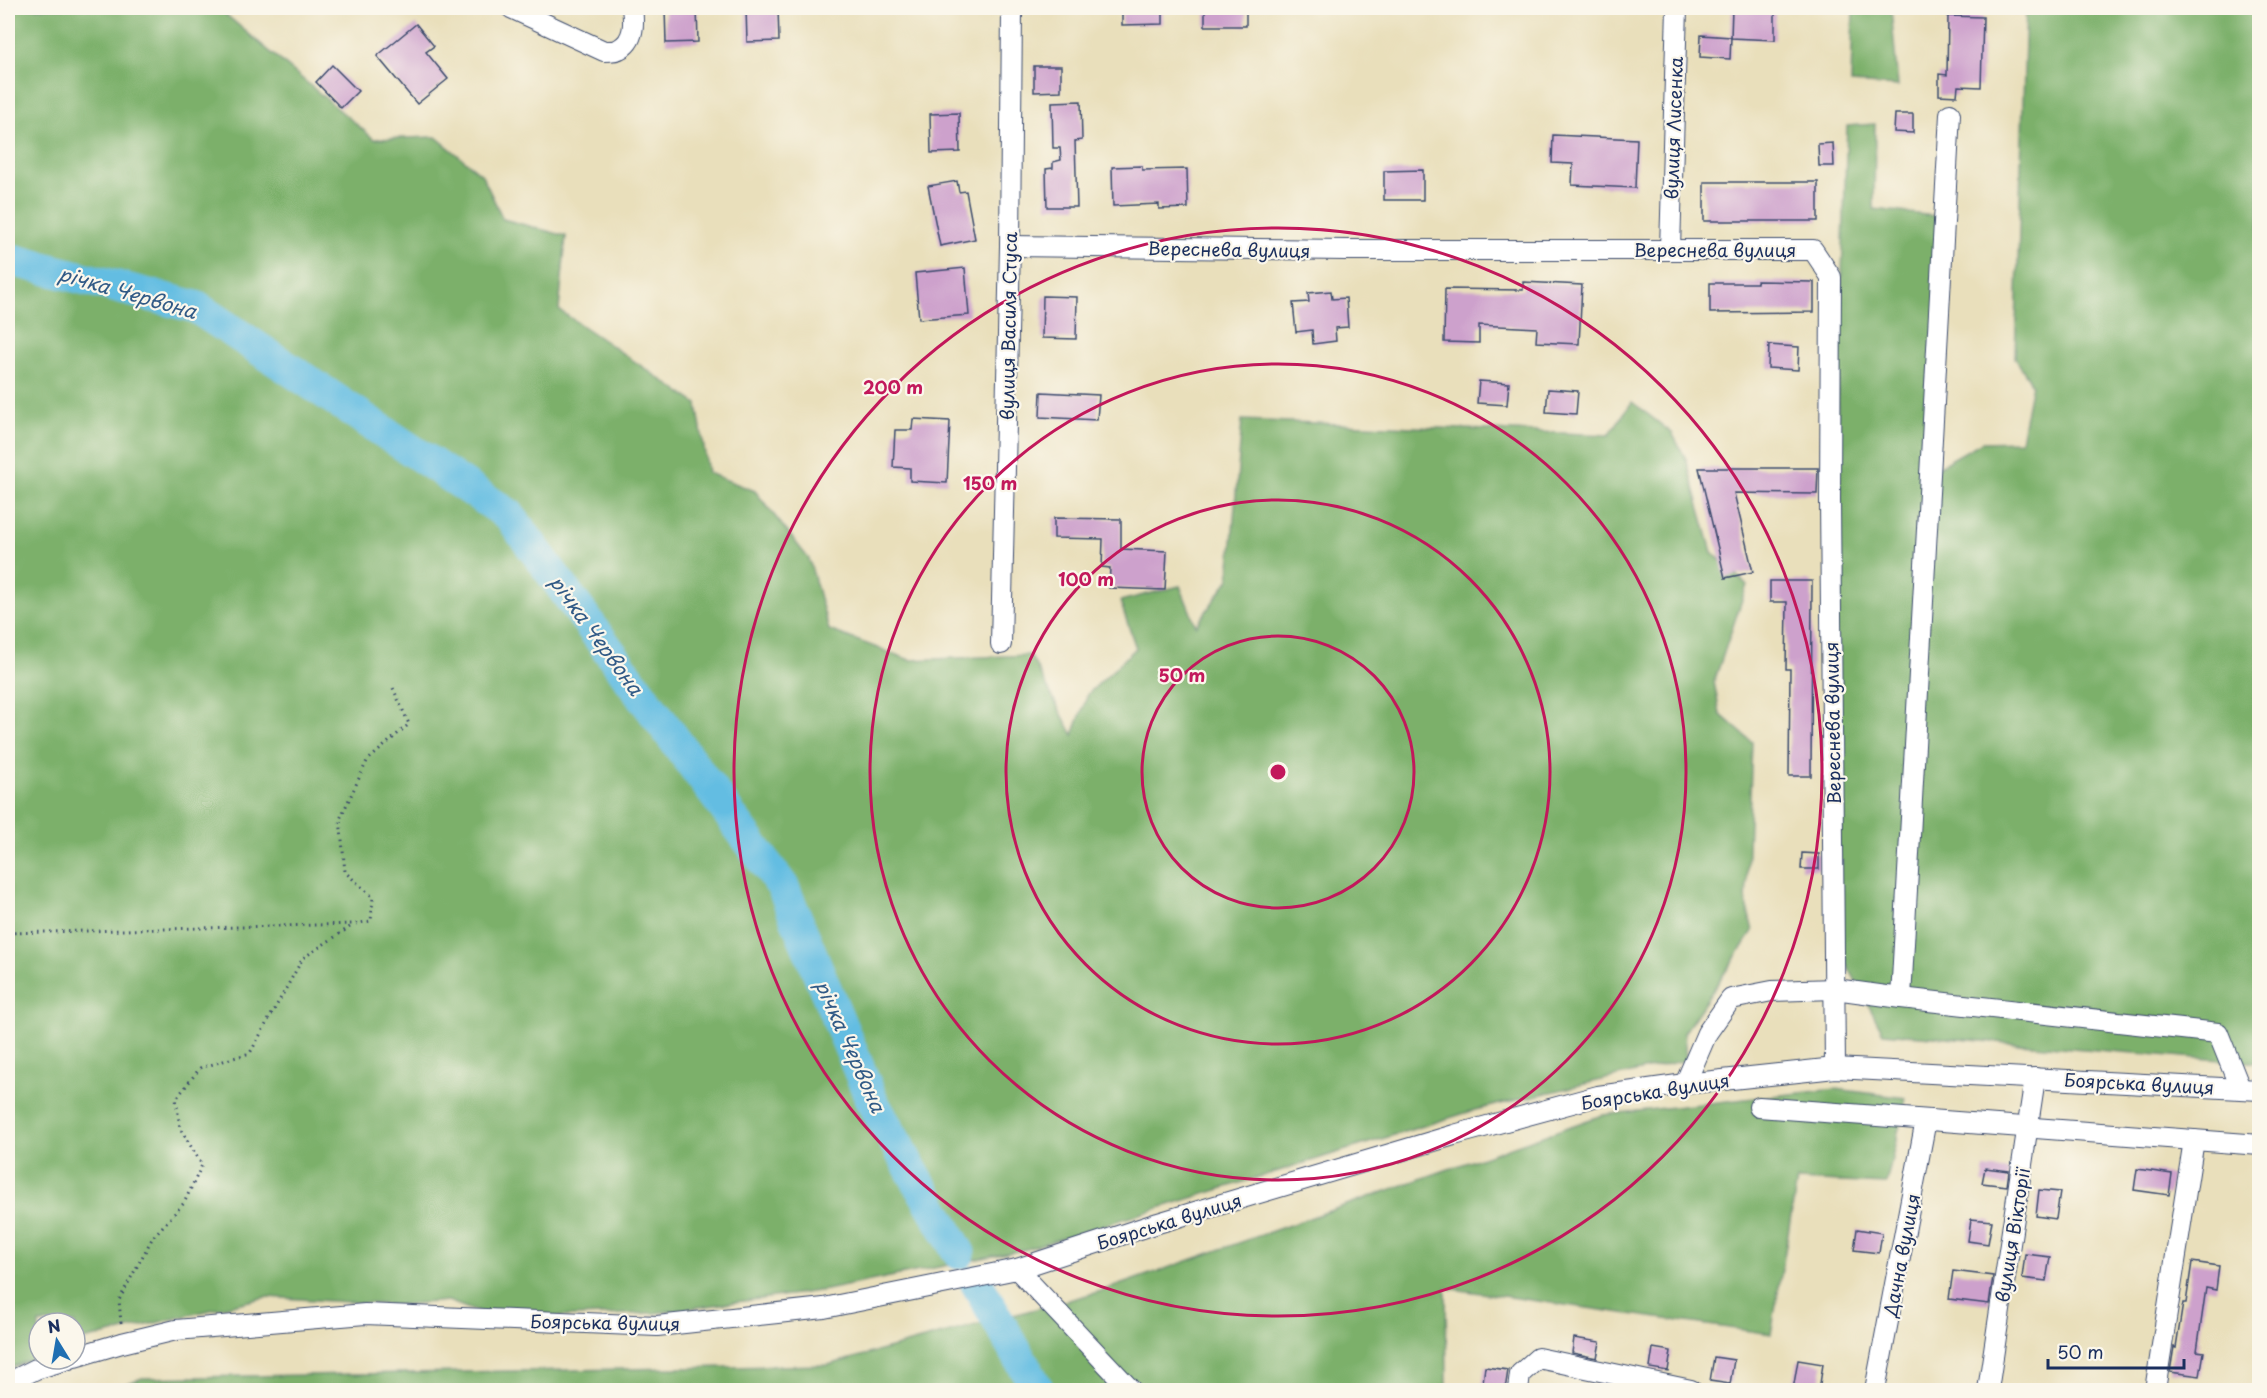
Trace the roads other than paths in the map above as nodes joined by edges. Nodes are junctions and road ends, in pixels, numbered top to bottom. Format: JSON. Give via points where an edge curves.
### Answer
{"nodes":[{"id":1,"x":512,"y":8,"type":"edge"},
{"id":2,"x":632,"y":8,"type":"edge"},
{"id":3,"x":1012,"y":8,"type":"edge"},
{"id":4,"x":1677,"y":8,"type":"edge"},
{"id":5,"x":1950,"y":114,"type":"dead end"},
{"id":6,"x":1010,"y":246,"type":"junction"},
{"id":7,"x":1670,"y":249,"type":"junction"},
{"id":8,"x":1001,"y":644,"type":"dead end"},
{"id":9,"x":1835,"y":989,"type":"junction"},
{"id":10,"x":1901,"y":998,"type":"junction"},
{"id":11,"x":1835,"y":1068,"type":"junction"},
{"id":12,"x":2035,"y":1078,"type":"junction"},
{"id":13,"x":1684,"y":1084,"type":"junction"},
{"id":14,"x":2250,"y":1089,"type":"edge"},
{"id":15,"x":1759,"y":1107,"type":"dead end"},
{"id":16,"x":1926,"y":1120,"type":"junction"},
{"id":17,"x":2029,"y":1128,"type":"junction"},
{"id":18,"x":2194,"y":1140,"type":"junction"},
{"id":19,"x":2259,"y":1145,"type":"edge"},
{"id":20,"x":1017,"y":1269,"type":"junction"},
{"id":21,"x":87,"y":1353,"type":"edge"},
{"id":22,"x":32,"y":1371,"type":"edge"},
{"id":23,"x":8,"y":1383,"type":"edge"},
{"id":24,"x":1131,"y":1390,"type":"edge"},
{"id":25,"x":1518,"y":1390,"type":"edge"},
{"id":26,"x":1691,"y":1390,"type":"edge"},
{"id":27,"x":1875,"y":1390,"type":"edge"},
{"id":28,"x":1988,"y":1390,"type":"edge"},
{"id":29,"x":2155,"y":1390,"type":"edge"}],
"edges":[{"from":1,"to":2,"type":"street","via":[[604,51],[620,49],[632,37]]},
{"from":3,"to":6,"type":"street","name":"вулиця Василя Стуса"},
{"from":4,"to":7,"type":"street","name":"вулиця Лисенка"},
{"from":5,"to":10,"type":"street"},
{"from":6,"to":7,"type":"street","name":"Вереснева вулиця"},
{"from":6,"to":8,"type":"street","name":"вулиця Василя Стуса"},
{"from":7,"to":9,"type":"street","name":"Вереснева вулиця","via":[[1813,250],[1831,277]]},
{"from":9,"to":10,"type":"street"},
{"from":9,"to":11,"type":"street","name":"Вереснева вулиця"},
{"from":9,"to":13,"type":"street","via":[[1772,991],[1731,999],[1707,1033]]},
{"from":10,"to":14,"type":"street","via":[[2218,1033]]},
{"from":11,"to":12,"type":"street","name":"Боярська вулиця"},
{"from":11,"to":13,"type":"street","name":"Боярська вулиця"},
{"from":12,"to":14,"type":"street","name":"Боярська вулиця"},
{"from":12,"to":17,"type":"street","name":"вулиця Вікторії"},
{"from":13,"to":20,"type":"street","name":"Боярська вулиця","via":[[1598,1096],[1158,1223]]},
{"from":15,"to":16,"type":"street"},
{"from":16,"to":17,"type":"street"},
{"from":16,"to":27,"type":"street","name":"Дачна вулиця"},
{"from":17,"to":18,"type":"street"},
{"from":17,"to":28,"type":"street","name":"вулиця Вікторії"},
{"from":18,"to":19,"type":"street"},
{"from":18,"to":29,"type":"street"},
{"from":20,"to":21,"type":"street","name":"Боярська вулиця","via":[[824,1308],[657,1326],[365,1314],[176,1330]]},
{"from":20,"to":24,"type":"street"},
{"from":22,"to":23,"type":"street"},
{"from":25,"to":26,"type":"street","via":[[1520,1374],[1538,1358]]}]}
